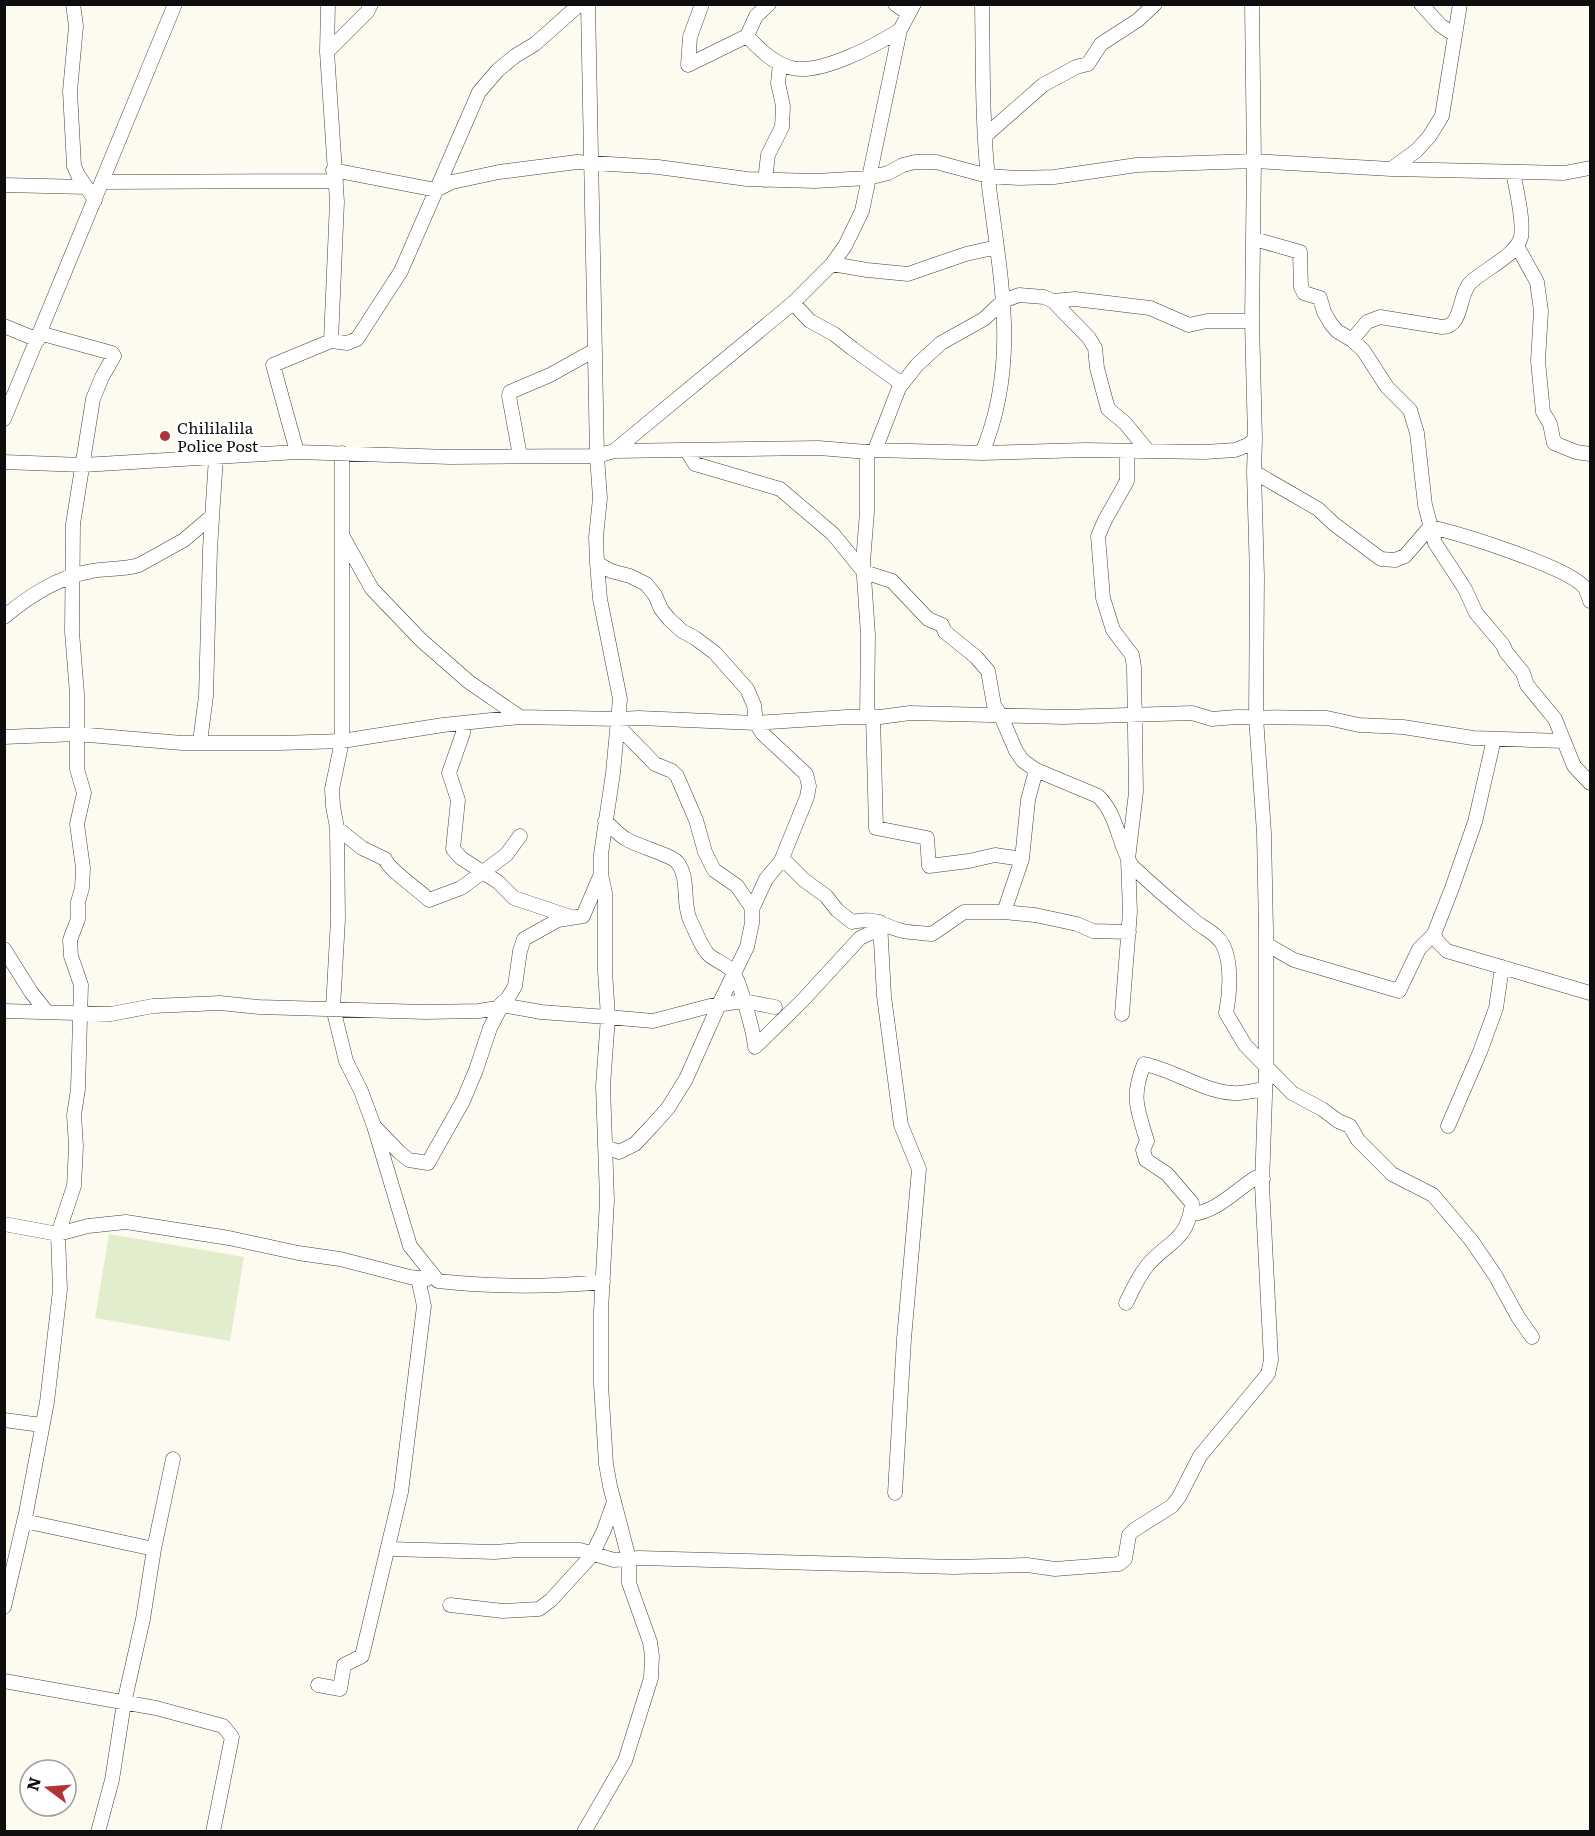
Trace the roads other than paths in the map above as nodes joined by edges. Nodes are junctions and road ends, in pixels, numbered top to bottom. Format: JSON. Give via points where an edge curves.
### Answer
{"nodes":[{"id":1,"x":73,"y":4,"type":"edge"},
{"id":2,"x":175,"y":4,"type":"edge"},
{"id":3,"x":328,"y":4,"type":"edge"},
{"id":4,"x":371,"y":4,"type":"edge"},
{"id":5,"x":580,"y":4,"type":"edge"},
{"id":6,"x":588,"y":4,"type":"edge"},
{"id":7,"x":702,"y":4,"type":"edge"},
{"id":8,"x":769,"y":4,"type":"edge"},
{"id":9,"x":895,"y":4,"type":"edge"},
{"id":10,"x":982,"y":4,"type":"edge"},
{"id":11,"x":1155,"y":4,"type":"edge"},
{"id":12,"x":1252,"y":4,"type":"edge"},
{"id":13,"x":1422,"y":4,"type":"edge"},
{"id":14,"x":1460,"y":4,"type":"edge"},
{"id":15,"x":911,"y":9,"type":"edge"},
{"id":16,"x":900,"y":30,"type":"junction"},
{"id":17,"x":1455,"y":35,"type":"junction"},
{"id":18,"x":747,"y":36,"type":"junction"},
{"id":19,"x":327,"y":52,"type":"junction"},
{"id":20,"x":780,"y":64,"type":"junction"},
{"id":21,"x":986,"y":135,"type":"junction"},
{"id":22,"x":1254,"y":161,"type":"junction"},
{"id":23,"x":591,"y":162,"type":"junction"},
{"id":24,"x":1590,"y":168,"type":"edge"},
{"id":25,"x":1391,"y":169,"type":"junction"},
{"id":26,"x":1513,"y":172,"type":"junction"},
{"id":27,"x":335,"y":176,"type":"junction"},
{"id":28,"x":988,"y":176,"type":"junction"},
{"id":29,"x":868,"y":178,"type":"junction"},
{"id":30,"x":765,"y":180,"type":"junction"},
{"id":31,"x":103,"y":182,"type":"junction"},
{"id":32,"x":4,"y":185,"type":"edge"},
{"id":33,"x":86,"y":188,"type":"junction"},
{"id":34,"x":436,"y":190,"type":"junction"},
{"id":35,"x":95,"y":200,"type":"junction"},
{"id":36,"x":1254,"y":239,"type":"junction"},
{"id":37,"x":1517,"y":246,"type":"junction"},
{"id":38,"x":997,"y":247,"type":"junction"},
{"id":39,"x":832,"y":264,"type":"junction"},
{"id":40,"x":1003,"y":301,"type":"junction"},
{"id":41,"x":1053,"y":301,"type":"junction"},
{"id":42,"x":793,"y":303,"type":"junction"},
{"id":43,"x":1252,"y":321,"type":"junction"},
{"id":44,"x":4,"y":326,"type":"edge"},
{"id":45,"x":39,"y":336,"type":"junction"},
{"id":46,"x":1352,"y":339,"type":"junction"},
{"id":47,"x":331,"y":341,"type":"junction"},
{"id":48,"x":595,"y":350,"type":"junction"},
{"id":49,"x":902,"y":384,"type":"junction"},
{"id":50,"x":4,"y":419,"type":"edge"},
{"id":51,"x":1255,"y":439,"type":"junction"},
{"id":52,"x":614,"y":451,"type":"junction"},
{"id":53,"x":687,"y":451,"type":"junction"},
{"id":54,"x":871,"y":451,"type":"junction"},
{"id":55,"x":1127,"y":451,"type":"junction"},
{"id":56,"x":1148,"y":451,"type":"junction"},
{"id":57,"x":297,"y":452,"type":"junction"},
{"id":58,"x":342,"y":453,"type":"junction"},
{"id":59,"x":982,"y":453,"type":"junction"},
{"id":60,"x":1590,"y":454,"type":"edge"},
{"id":61,"x":520,"y":456,"type":"junction"},
{"id":62,"x":597,"y":456,"type":"junction"},
{"id":63,"x":216,"y":457,"type":"junction"},
{"id":64,"x":4,"y":462,"type":"edge"},
{"id":65,"x":83,"y":465,"type":"junction"},
{"id":66,"x":1254,"y":472,"type":"junction"},
{"id":67,"x":212,"y":516,"type":"junction"},
{"id":68,"x":1430,"y":527,"type":"junction"},
{"id":69,"x":341,"y":535,"type":"junction"},
{"id":70,"x":597,"y":563,"type":"junction"},
{"id":71,"x":864,"y":572,"type":"junction"},
{"id":72,"x":73,"y":575,"type":"junction"},
{"id":73,"x":1590,"y":601,"type":"edge"},
{"id":74,"x":4,"y":617,"type":"edge"},
{"id":75,"x":870,"y":716,"type":"junction"},
{"id":76,"x":1001,"y":716,"type":"junction"},
{"id":77,"x":1136,"y":716,"type":"junction"},
{"id":78,"x":520,"y":717,"type":"junction"},
{"id":79,"x":1256,"y":717,"type":"junction"},
{"id":80,"x":618,"y":722,"type":"junction"},
{"id":81,"x":464,"y":723,"type":"junction"},
{"id":82,"x":756,"y":723,"type":"junction"},
{"id":83,"x":77,"y":734,"type":"junction"},
{"id":84,"x":4,"y":737,"type":"edge"},
{"id":85,"x":1494,"y":739,"type":"junction"},
{"id":86,"x":342,"y":741,"type":"junction"},
{"id":87,"x":1564,"y":741,"type":"junction"},
{"id":88,"x":200,"y":742,"type":"junction"},
{"id":89,"x":1036,"y":770,"type":"junction"},
{"id":90,"x":1590,"y":783,"type":"edge"},
{"id":91,"x":605,"y":821,"type":"junction"},
{"id":92,"x":338,"y":828,"type":"junction"},
{"id":93,"x":520,"y":836,"type":"dead end"},
{"id":94,"x":782,"y":858,"type":"junction"},
{"id":95,"x":1022,"y":859,"type":"junction"},
{"id":96,"x":1128,"y":860,"type":"junction"},
{"id":97,"x":483,"y":872,"type":"junction"},
{"id":98,"x":601,"y":874,"type":"junction"},
{"id":99,"x":752,"y":908,"type":"junction"},
{"id":100,"x":1004,"y":912,"type":"junction"},
{"id":101,"x":576,"y":919,"type":"junction"},
{"id":102,"x":881,"y":925,"type":"junction"},
{"id":103,"x":1129,"y":932,"type":"junction"},
{"id":104,"x":1434,"y":934,"type":"junction"},
{"id":105,"x":1266,"y":944,"type":"junction"},
{"id":106,"x":4,"y":949,"type":"edge"},
{"id":107,"x":1502,"y":967,"type":"junction"},
{"id":108,"x":734,"y":973,"type":"junction"},
{"id":109,"x":1590,"y":993,"type":"edge"},
{"id":110,"x":743,"y":1001,"type":"junction"},
{"id":111,"x":502,"y":1005,"type":"junction"},
{"id":112,"x":719,"y":1005,"type":"junction"},
{"id":113,"x":333,"y":1008,"type":"junction"},
{"id":114,"x":775,"y":1008,"type":"dead end"},
{"id":115,"x":4,"y":1011,"type":"edge"},
{"id":116,"x":46,"y":1011,"type":"junction"},
{"id":117,"x":79,"y":1012,"type":"junction"},
{"id":118,"x":1122,"y":1014,"type":"dead end"},
{"id":119,"x":608,"y":1017,"type":"junction"},
{"id":120,"x":1266,"y":1066,"type":"junction"},
{"id":121,"x":1265,"y":1089,"type":"junction"},
{"id":122,"x":374,"y":1126,"type":"junction"},
{"id":123,"x":1448,"y":1126,"type":"dead end"},
{"id":124,"x":606,"y":1147,"type":"junction"},
{"id":125,"x":1263,"y":1179,"type":"junction"},
{"id":126,"x":1191,"y":1214,"type":"junction"},
{"id":127,"x":4,"y":1224,"type":"edge"},
{"id":128,"x":58,"y":1234,"type":"junction"},
{"id":129,"x":418,"y":1278,"type":"junction"},
{"id":130,"x":438,"y":1281,"type":"junction"},
{"id":131,"x":603,"y":1282,"type":"junction"},
{"id":132,"x":1126,"y":1303,"type":"dead end"},
{"id":133,"x":1532,"y":1337,"type":"dead end"},
{"id":134,"x":4,"y":1420,"type":"edge"},
{"id":135,"x":41,"y":1425,"type":"junction"},
{"id":136,"x":173,"y":1459,"type":"dead end"},
{"id":137,"x":896,"y":1494,"type":"dead end"},
{"id":138,"x":614,"y":1502,"type":"junction"},
{"id":139,"x":24,"y":1521,"type":"junction"},
{"id":140,"x":154,"y":1549,"type":"junction"},
{"id":141,"x":389,"y":1549,"type":"junction"},
{"id":142,"x":592,"y":1555,"type":"junction"},
{"id":143,"x":629,"y":1559,"type":"junction"},
{"id":144,"x":450,"y":1605,"type":"dead end"},
{"id":145,"x":4,"y":1607,"type":"edge"},
{"id":146,"x":4,"y":1681,"type":"edge"},
{"id":147,"x":318,"y":1685,"type":"dead end"},
{"id":148,"x":124,"y":1703,"type":"junction"},
{"id":149,"x":98,"y":1832,"type":"edge"},
{"id":150,"x":213,"y":1832,"type":"edge"},
{"id":151,"x":584,"y":1832,"type":"edge"}],
"edges":[{"from":1,"to":33,"type":"street","via":[[76,26],[70,91],[74,166]]},
{"from":2,"to":31,"type":"street"},
{"from":3,"to":19,"type":"street"},
{"from":4,"to":19,"type":"street"},
{"from":5,"to":34,"type":"street","via":[[498,70],[479,92]]},
{"from":6,"to":23,"type":"street"},
{"from":7,"to":18,"type":"street","via":[[690,37],[688,65]]},
{"from":8,"to":18,"type":"street","via":[[756,16]]},
{"from":9,"to":15,"type":"street"},
{"from":10,"to":21,"type":"street"},
{"from":11,"to":21,"type":"street","via":[[1101,44],[1088,64],[1043,85]]},
{"from":12,"to":22,"type":"street"},
{"from":13,"to":17,"type":"street"},
{"from":14,"to":17,"type":"street"},
{"from":15,"to":16,"type":"street"},
{"from":16,"to":20,"type":"street","via":[[861,52],[816,67],[793,69]]},
{"from":16,"to":29,"type":"street"},
{"from":17,"to":25,"type":"street","via":[[1442,116],[1416,151]]},
{"from":18,"to":20,"type":"street"},
{"from":19,"to":27,"type":"street"},
{"from":20,"to":30,"type":"street","via":[[782,128],[768,155]]},
{"from":21,"to":28,"type":"street"},
{"from":22,"to":25,"type":"street"},
{"from":22,"to":28,"type":"street","via":[[1137,165],[1054,177]]},
{"from":22,"to":36,"type":"street"},
{"from":23,"to":30,"type":"street"},
{"from":23,"to":34,"type":"street","via":[[499,172],[452,182]]},
{"from":23,"to":48,"type":"street"},
{"from":24,"to":26,"type":"street"},
{"from":25,"to":26,"type":"street"},
{"from":26,"to":37,"type":"street","via":[[1520,206],[1521,236]]},
{"from":27,"to":31,"type":"street"},
{"from":27,"to":34,"type":"street"},
{"from":27,"to":47,"type":"street"},
{"from":28,"to":29,"type":"street","via":[[936,162],[915,162]]},
{"from":28,"to":38,"type":"street"},
{"from":29,"to":30,"type":"street"},
{"from":29,"to":39,"type":"street","via":[[862,211]]},
{"from":31,"to":35,"type":"street"},
{"from":32,"to":33,"type":"street"},
{"from":33,"to":35,"type":"street"},
{"from":34,"to":47,"type":"street","via":[[401,271],[357,339],[348,343]]},
{"from":35,"to":45,"type":"street"},
{"from":36,"to":43,"type":"street"},
{"from":36,"to":46,"type":"street","via":[[1300,252],[1300,287],[1304,293],[1320,298],[1331,324]]},
{"from":37,"to":46,"type":"street","via":[[1466,288],[1456,320],[1448,327],[1380,317],[1367,322]]},
{"from":37,"to":60,"type":"street","via":[[1537,282],[1543,412],[1554,443]]},
{"from":38,"to":39,"type":"street","via":[[908,274]]},
{"from":38,"to":40,"type":"street"},
{"from":39,"to":42,"type":"street"},
{"from":40,"to":41,"type":"street","via":[[1019,295]]},
{"from":40,"to":49,"type":"street","via":[[984,319],[941,344]]},
{"from":40,"to":59,"type":"street","via":[[1004,371],[997,411]]},
{"from":41,"to":43,"type":"street","via":[[1075,299],[1150,308],[1189,325]]},
{"from":41,"to":56,"type":"street","via":[[1094,345],[1108,409]]},
{"from":42,"to":49,"type":"street","via":[[810,321]]},
{"from":42,"to":52,"type":"street"},
{"from":43,"to":51,"type":"street"},
{"from":44,"to":45,"type":"street"},
{"from":45,"to":50,"type":"street"},
{"from":45,"to":65,"type":"street","via":[[114,356],[93,399]]},
{"from":46,"to":68,"type":"street","via":[[1387,387],[1410,410],[1417,433]]},
{"from":47,"to":57,"type":"street","via":[[273,365]]},
{"from":48,"to":61,"type":"street","via":[[510,393]]},
{"from":48,"to":62,"type":"street"},
{"from":49,"to":54,"type":"street"},
{"from":51,"to":56,"type":"street","via":[[1229,451]]},
{"from":51,"to":66,"type":"street"},
{"from":52,"to":53,"type":"street"},
{"from":52,"to":62,"type":"street"},
{"from":53,"to":54,"type":"street"},
{"from":53,"to":71,"type":"street","via":[[695,464],[780,489],[833,534]]},
{"from":54,"to":59,"type":"street"},
{"from":54,"to":71,"type":"street"},
{"from":55,"to":56,"type":"street"},
{"from":55,"to":59,"type":"street"},
{"from":55,"to":77,"type":"street","via":[[1127,481],[1100,529],[1099,542],[1101,585],[1110,623],[1134,660]]},
{"from":57,"to":58,"type":"street"},
{"from":57,"to":63,"type":"street"},
{"from":58,"to":61,"type":"street"},
{"from":58,"to":69,"type":"street"},
{"from":61,"to":62,"type":"street"},
{"from":62,"to":70,"type":"street"},
{"from":63,"to":65,"type":"street"},
{"from":63,"to":67,"type":"street"},
{"from":64,"to":65,"type":"street"},
{"from":65,"to":72,"type":"street","via":[[74,514]]},
{"from":66,"to":68,"type":"street","via":[[1318,509],[1381,559],[1405,556]]},
{"from":66,"to":79,"type":"street"},
{"from":67,"to":72,"type":"street","via":[[184,540],[139,565]]},
{"from":67,"to":88,"type":"street","via":[[206,696]]},
{"from":68,"to":73,"type":"street","via":[[1494,545],[1570,578],[1584,588]]},
{"from":68,"to":87,"type":"street","via":[[1435,543],[1465,588],[1476,613],[1555,719]]},
{"from":69,"to":78,"type":"street","via":[[372,589],[422,641],[469,682]]},
{"from":69,"to":86,"type":"street"},
{"from":70,"to":80,"type":"street","via":[[600,599],[620,699]]},
{"from":70,"to":82,"type":"street","via":[[646,584],[669,619],[716,653],[747,689]]},
{"from":71,"to":75,"type":"street"},
{"from":71,"to":76,"type":"street","via":[[892,581],[928,619],[942,625],[945,632],[982,663]]},
{"from":72,"to":74,"type":"street","via":[[29,596]]},
{"from":72,"to":83,"type":"street"},
{"from":75,"to":76,"type":"street","via":[[910,712]]},
{"from":75,"to":82,"type":"street"},
{"from":75,"to":95,"type":"street","via":[[876,828],[927,838],[929,866],[995,855]]},
{"from":76,"to":77,"type":"street"},
{"from":76,"to":89,"type":"street","via":[[1016,751]]},
{"from":77,"to":79,"type":"street","via":[[1192,713],[1212,719]]},
{"from":77,"to":96,"type":"street","via":[[1136,792]]},
{"from":78,"to":80,"type":"street"},
{"from":78,"to":81,"type":"street"},
{"from":79,"to":85,"type":"street","via":[[1327,718]]},
{"from":79,"to":105,"type":"street"},
{"from":80,"to":82,"type":"street","via":[[639,718]]},
{"from":80,"to":91,"type":"street"},
{"from":80,"to":99,"type":"street","via":[[655,764],[677,776],[714,870],[737,886]]},
{"from":81,"to":86,"type":"street"},
{"from":81,"to":97,"type":"street","via":[[449,773],[458,800],[452,845],[455,853]]},
{"from":82,"to":94,"type":"street","via":[[808,780],[807,797]]},
{"from":83,"to":84,"type":"street"},
{"from":83,"to":88,"type":"street"},
{"from":83,"to":117,"type":"street","via":[[76,769],[84,793],[77,824],[83,867],[78,919],[70,940],[81,985]]},
{"from":85,"to":87,"type":"street"},
{"from":85,"to":104,"type":"street","via":[[1475,822]]},
{"from":86,"to":88,"type":"street"},
{"from":86,"to":92,"type":"street","via":[[332,789]]},
{"from":87,"to":90,"type":"street","via":[[1574,766]]},
{"from":89,"to":95,"type":"street","via":[[1028,800]]},
{"from":89,"to":96,"type":"street","via":[[1088,790],[1104,801]]},
{"from":91,"to":98,"type":"street"},
{"from":91,"to":108,"type":"street","via":[[624,838],[679,864],[688,915],[700,940],[707,953]]},
{"from":92,"to":97,"type":"street","via":[[362,848],[385,860],[387,866],[429,900],[460,888]]},
{"from":92,"to":113,"type":"street"},
{"from":93,"to":97,"type":"street","via":[[506,855]]},
{"from":94,"to":99,"type":"street","via":[[765,879]]},
{"from":94,"to":102,"type":"street","via":[[852,922],[866,919]]},
{"from":95,"to":100,"type":"street"},
{"from":96,"to":103,"type":"street"},
{"from":96,"to":120,"type":"street","via":[[1220,940],[1228,965],[1226,1013],[1245,1046]]},
{"from":97,"to":101,"type":"street","via":[[514,898]]},
{"from":98,"to":101,"type":"street","via":[[585,913]]},
{"from":98,"to":119,"type":"street","via":[[605,893]]},
{"from":99,"to":108,"type":"street","via":[[747,947]]},
{"from":100,"to":102,"type":"street","via":[[964,912],[932,934]]},
{"from":100,"to":103,"type":"street","via":[[1035,915],[1093,931]]},
{"from":101,"to":111,"type":"street","via":[[558,920],[524,939],[515,986]]},
{"from":102,"to":110,"type":"street","via":[[860,938],[755,1047]]},
{"from":102,"to":137,"type":"street","via":[[884,996],[901,1125],[919,1169]]},
{"from":103,"to":118,"type":"street"},
{"from":104,"to":105,"type":"street","via":[[1419,950],[1399,991],[1294,960]]},
{"from":104,"to":107,"type":"street","via":[[1447,951]]},
{"from":105,"to":120,"type":"street"},
{"from":106,"to":116,"type":"street"},
{"from":107,"to":109,"type":"street"},
{"from":107,"to":123,"type":"street","via":[[1496,1008]]},
{"from":108,"to":110,"type":"street"},
{"from":108,"to":112,"type":"street"},
{"from":110,"to":112,"type":"street"},
{"from":110,"to":114,"type":"street"},
{"from":111,"to":113,"type":"street","via":[[459,1012]]},
{"from":111,"to":119,"type":"street"},
{"from":111,"to":122,"type":"street","via":[[463,1101],[428,1163],[409,1160]]},
{"from":112,"to":119,"type":"street","via":[[653,1021]]},
{"from":112,"to":124,"type":"street","via":[[686,1079],[668,1108],[635,1144],[619,1152]]},
{"from":113,"to":117,"type":"street","via":[[183,1004],[111,1014]]},
{"from":113,"to":122,"type":"street","via":[[346,1061]]},
{"from":115,"to":116,"type":"street"},
{"from":116,"to":117,"type":"street"},
{"from":117,"to":128,"type":"street","via":[[74,1186]]},
{"from":119,"to":124,"type":"street","via":[[603,1086]]},
{"from":120,"to":121,"type":"street"},
{"from":120,"to":133,"type":"street","via":[[1292,1094],[1350,1126],[1358,1140],[1392,1174],[1433,1195],[1471,1240]]},
{"from":121,"to":125,"type":"street"},
{"from":121,"to":126,"type":"street","via":[[1233,1093],[1144,1064],[1135,1102],[1147,1141],[1143,1150],[1146,1160],[1167,1174],[1192,1203]]},
{"from":122,"to":130,"type":"street","via":[[410,1246]]},
{"from":124,"to":131,"type":"street"},
{"from":125,"to":126,"type":"street","via":[[1255,1178],[1226,1200]]},
{"from":125,"to":143,"type":"street","via":[[1268,1374],[1206,1447],[1172,1506],[1129,1535],[1125,1559],[1119,1564],[1055,1569],[1027,1565],[954,1567]]},
{"from":126,"to":132,"type":"street","via":[[1174,1243],[1147,1265]]},
{"from":127,"to":128,"type":"street"},
{"from":128,"to":129,"type":"street","via":[[126,1222],[340,1259]]},
{"from":128,"to":135,"type":"street","via":[[60,1290]]},
{"from":129,"to":130,"type":"street"},
{"from":129,"to":141,"type":"street","via":[[424,1306],[421,1338],[401,1492]]},
{"from":130,"to":131,"type":"street","via":[[566,1285]]},
{"from":131,"to":138,"type":"street","via":[[601,1384],[606,1464]]},
{"from":134,"to":135,"type":"street"},
{"from":135,"to":139,"type":"street"},
{"from":136,"to":140,"type":"street"},
{"from":138,"to":142,"type":"street"},
{"from":138,"to":143,"type":"street"},
{"from":139,"to":140,"type":"street"},
{"from":139,"to":145,"type":"street"},
{"from":140,"to":148,"type":"street"},
{"from":141,"to":142,"type":"street","via":[[560,1549]]},
{"from":141,"to":147,"type":"street","via":[[362,1656],[344,1665],[340,1689]]},
{"from":142,"to":143,"type":"street"},
{"from":142,"to":144,"type":"street","via":[[539,1609],[503,1611]]},
{"from":143,"to":151,"type":"street","via":[[629,1583],[650,1642],[651,1678],[625,1761]]},
{"from":146,"to":148,"type":"street"},
{"from":148,"to":149,"type":"street","via":[[112,1780]]},
{"from":148,"to":150,"type":"street","via":[[223,1726],[232,1737]]}]}
